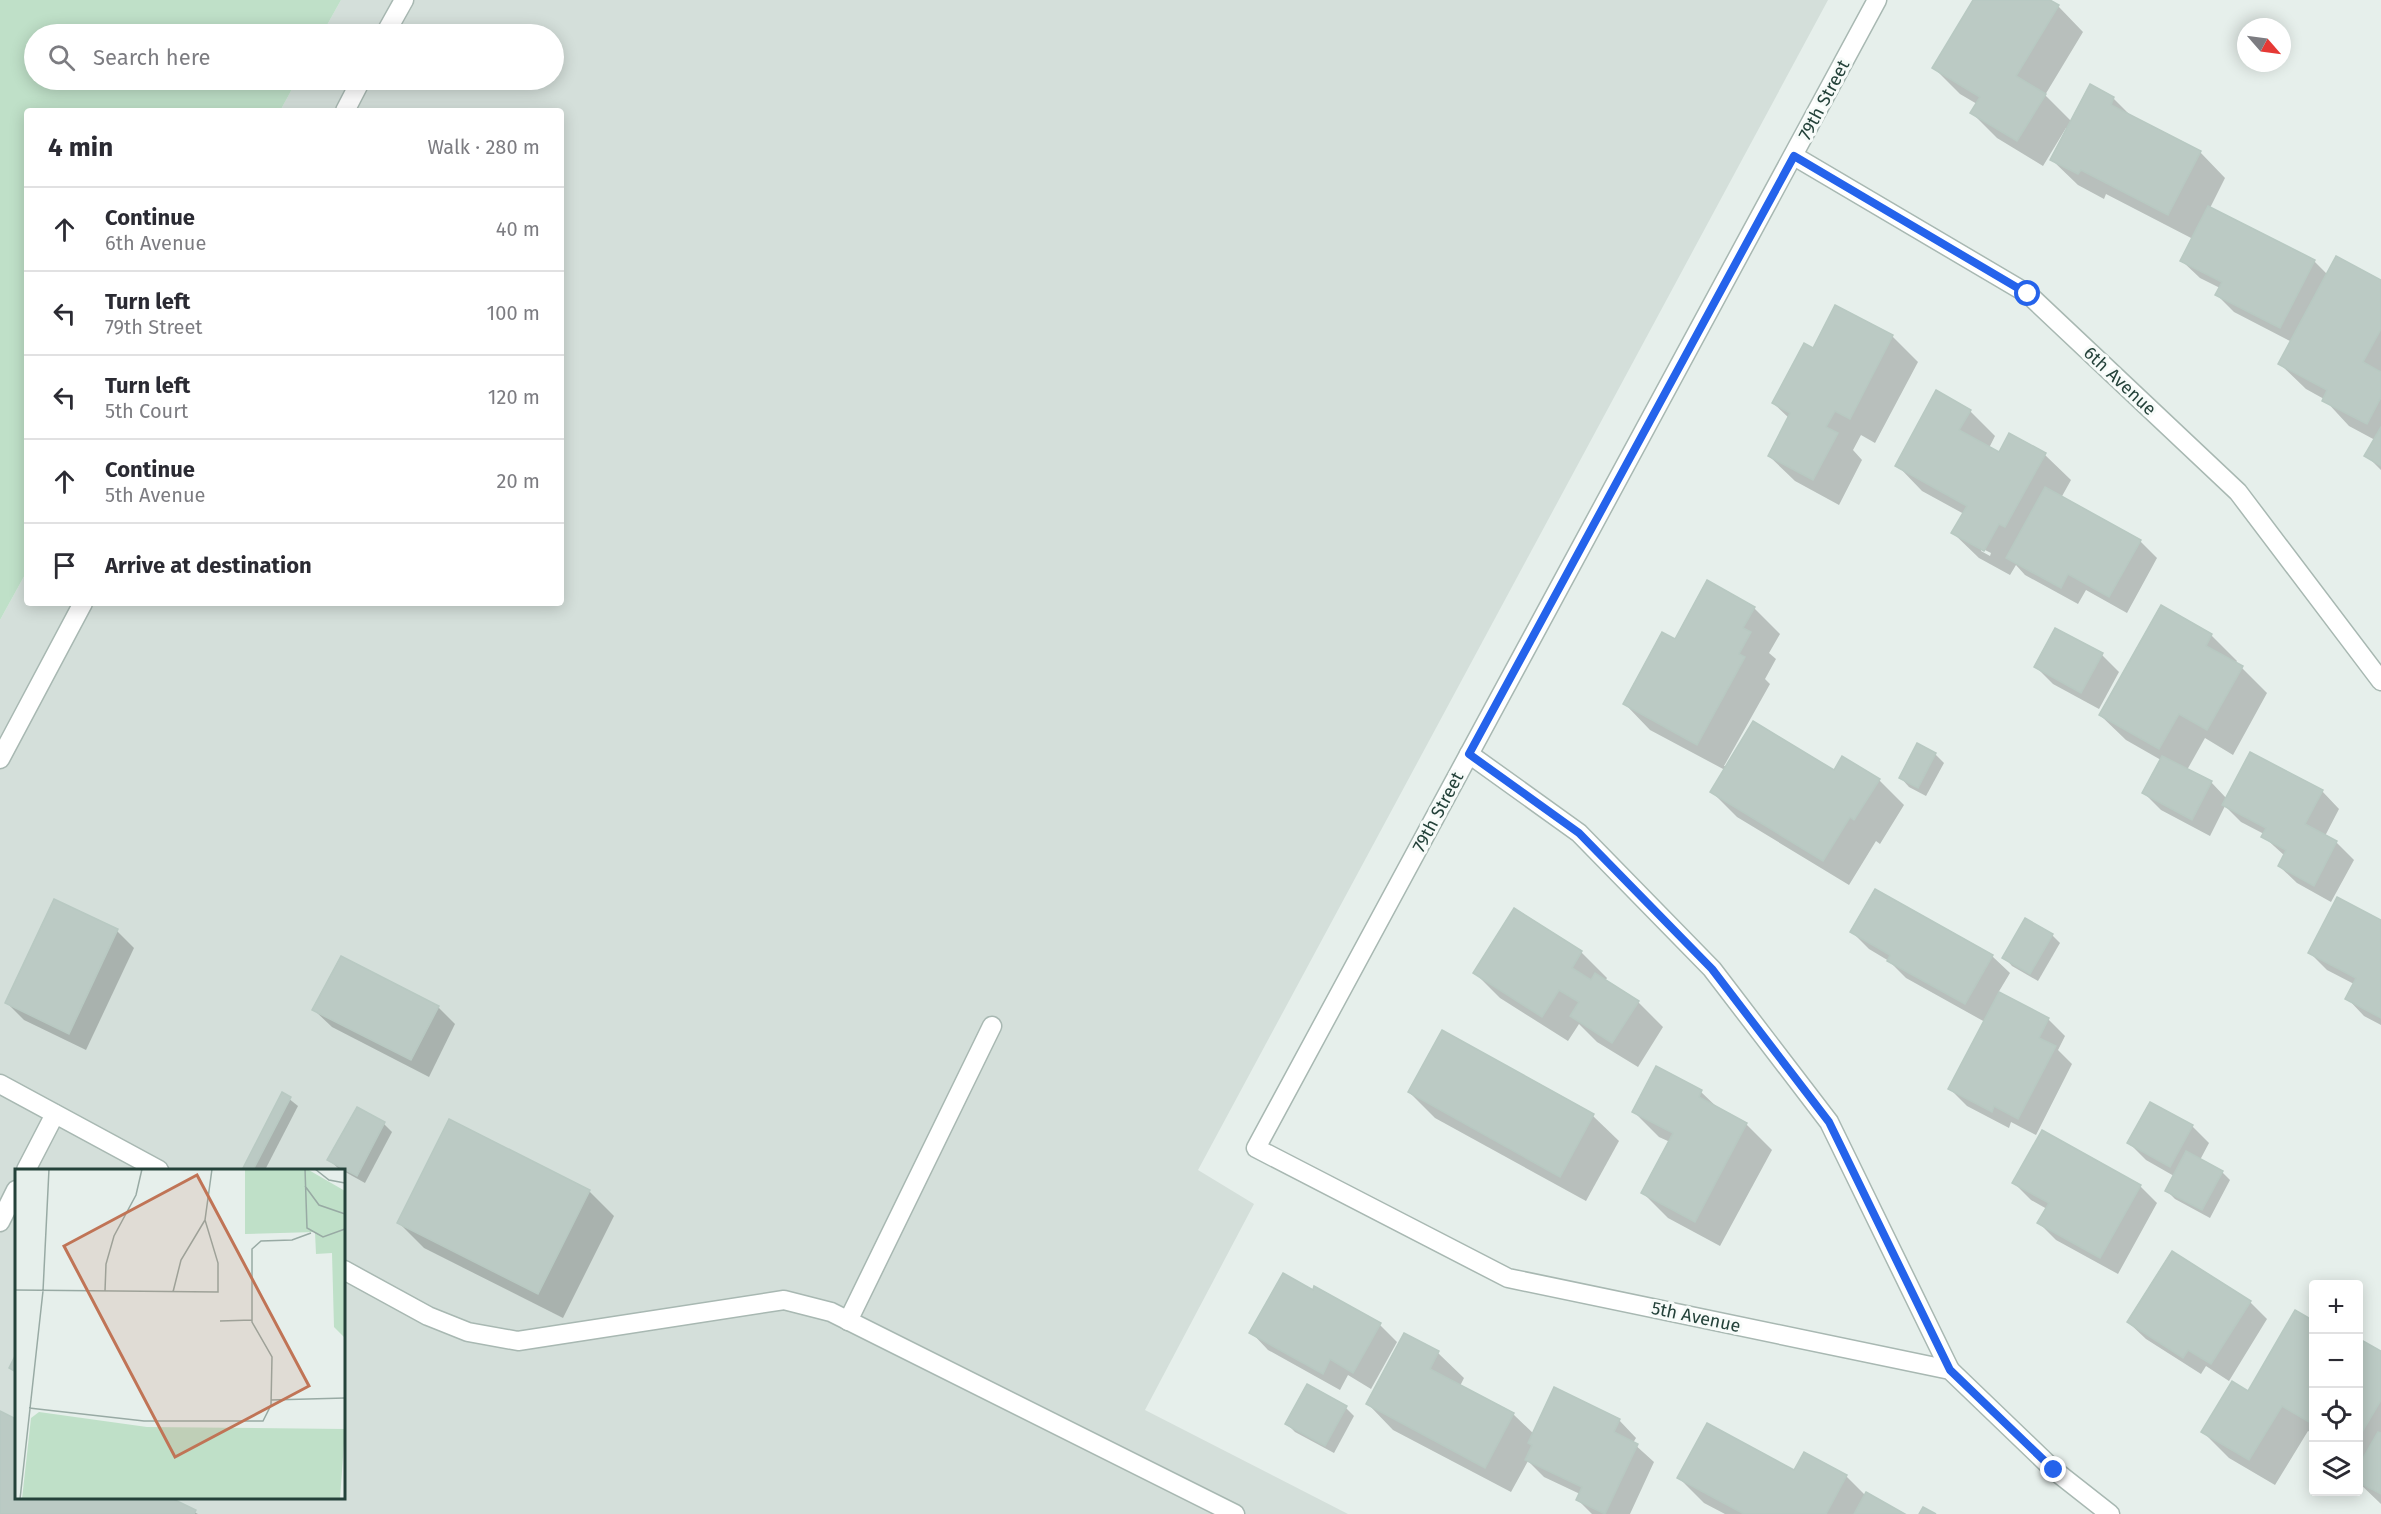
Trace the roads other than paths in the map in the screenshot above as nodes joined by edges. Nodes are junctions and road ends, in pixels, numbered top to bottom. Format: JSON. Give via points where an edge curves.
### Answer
{"nodes":[{"id":1,"x":404,"y":0,"type":"edge"},
{"id":2,"x":1877,"y":0,"type":"edge"},
{"id":3,"x":391,"y":24,"type":"edge"},
{"id":4,"x":356,"y":90,"type":"edge"},
{"id":5,"x":347,"y":108,"type":"edge"},
{"id":6,"x":1794,"y":156,"type":"junction"},
{"id":7,"x":81,"y":606,"type":"edge"},
{"id":8,"x":2381,"y":681,"type":"edge"},
{"id":9,"x":1469,"y":754,"type":"junction"},
{"id":10,"x":0,"y":759,"type":"edge"},
{"id":11,"x":992,"y":1026,"type":"dead end"},
{"id":12,"x":0,"y":1084,"type":"edge"},
{"id":13,"x":55,"y":1114,"type":"junction"},
{"id":14,"x":1256,"y":1148,"type":"joint"},
{"id":15,"x":27,"y":1169,"type":"edge"},
{"id":16,"x":157,"y":1169,"type":"edge"},
{"id":17,"x":15,"y":1192,"type":"edge"},
{"id":18,"x":0,"y":1222,"type":"edge"},
{"id":19,"x":345,"y":1271,"type":"edge"},
{"id":20,"x":848,"y":1320,"type":"junction"},
{"id":21,"x":1950,"y":1370,"type":"junction"},
{"id":22,"x":1235,"y":1514,"type":"edge"},
{"id":23,"x":2110,"y":1514,"type":"edge"}],
"edges":[{"from":1,"to":3,"type":"street"},
{"from":2,"to":6,"type":"street","name":"79th Street"},
{"from":4,"to":5,"type":"street"},
{"from":6,"to":8,"type":"street","name":"6th Avenue","via":[[2028,294],[2238,492]]},
{"from":6,"to":9,"type":"street","name":"79th Street"},
{"from":7,"to":10,"type":"street"},
{"from":9,"to":14,"type":"street","name":"79th Street"},
{"from":9,"to":21,"type":"street","via":[[1579,833],[1712,969],[1829,1122]]},
{"from":11,"to":20,"type":"street"},
{"from":12,"to":13,"type":"street"},
{"from":13,"to":15,"type":"street"},
{"from":13,"to":16,"type":"street"},
{"from":14,"to":21,"type":"street","name":"5th Avenue","via":[[1508,1278]]},
{"from":17,"to":18,"type":"street"},
{"from":19,"to":20,"type":"street","via":[[428,1316],[468,1332],[518,1341],[784,1300]]},
{"from":20,"to":22,"type":"street"},
{"from":21,"to":23,"type":"street","via":[[2054,1470]]}]}
